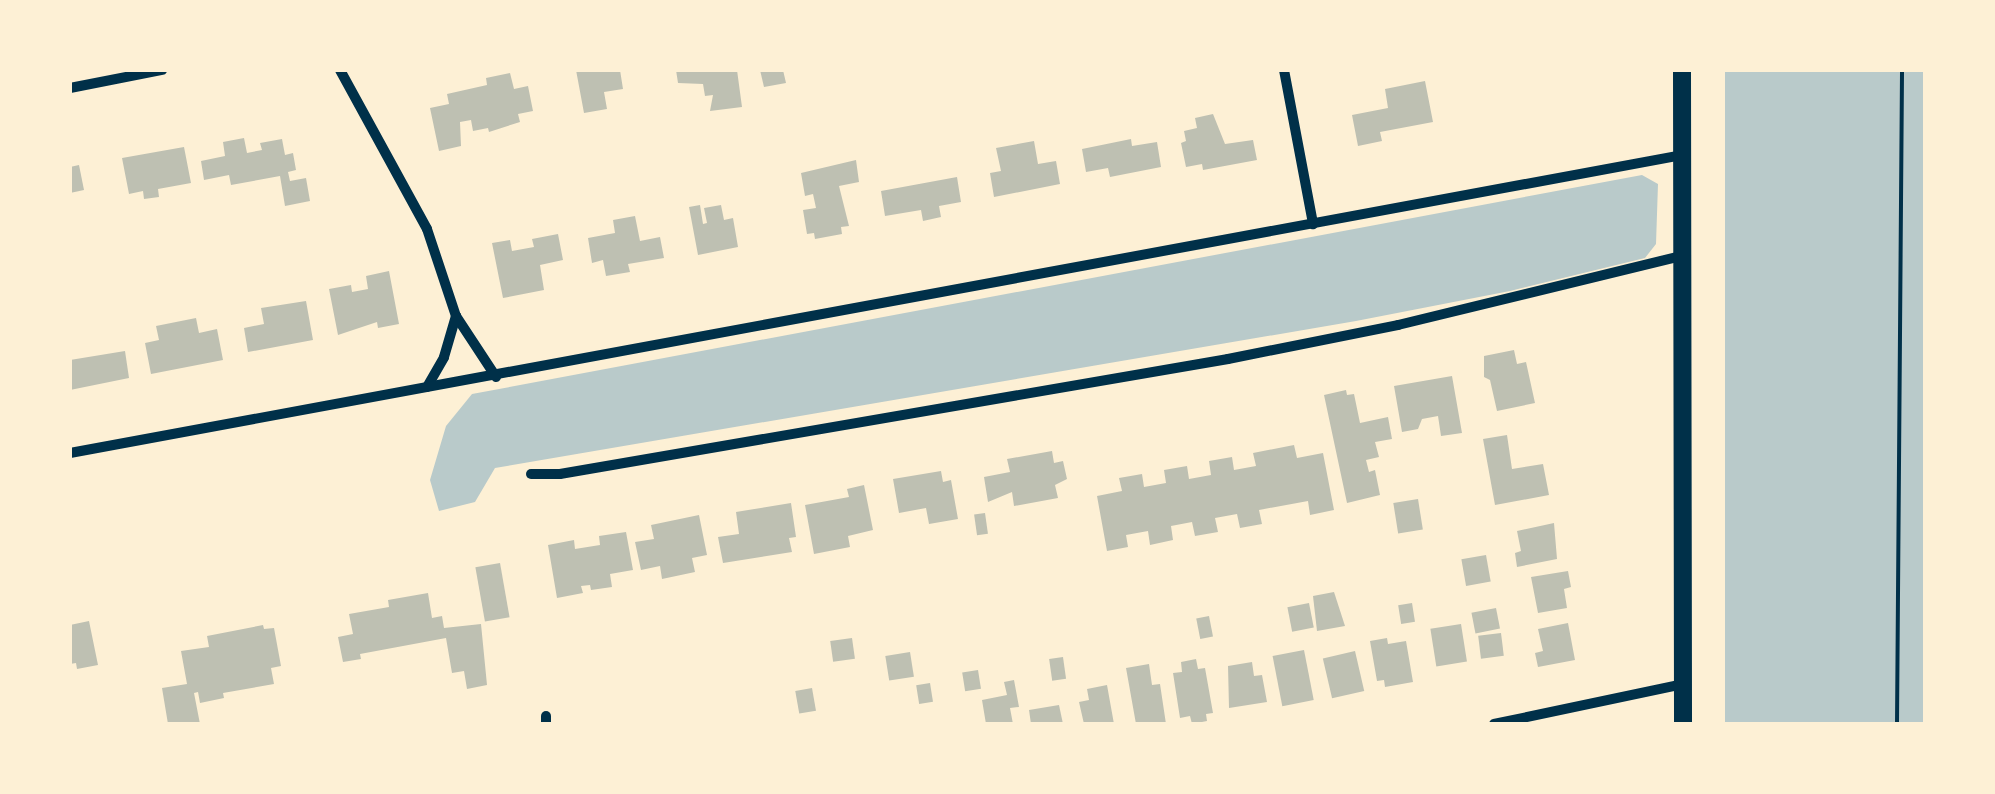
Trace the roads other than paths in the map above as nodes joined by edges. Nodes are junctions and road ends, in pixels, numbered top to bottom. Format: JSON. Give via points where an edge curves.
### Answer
{"nodes":[{"id":1,"x":162,"y":70,"type":"edge"},
{"id":2,"x":340,"y":70,"type":"edge"},
{"id":3,"x":1284,"y":70,"type":"edge"},
{"id":4,"x":1682,"y":70,"type":"edge"},
{"id":5,"x":70,"y":88,"type":"edge"},
{"id":6,"x":1682,"y":156,"type":"junction"},
{"id":7,"x":1313,"y":224,"type":"junction"},
{"id":8,"x":1681,"y":256,"type":"junction"},
{"id":9,"x":456,"y":316,"type":"junction"},
{"id":10,"x":496,"y":376,"type":"junction"},
{"id":11,"x":427,"y":387,"type":"junction"},
{"id":12,"x":70,"y":453,"type":"edge"},
{"id":13,"x":531,"y":474,"type":"dead end"},
{"id":14,"x":1683,"y":684,"type":"junction"},
{"id":15,"x":1494,"y":724,"type":"edge"},
{"id":16,"x":1683,"y":724,"type":"edge"}],
"edges":[{"from":1,"to":5,"type":"street"},
{"from":2,"to":9,"type":"street","via":[[427,229]]},
{"from":3,"to":7,"type":"street"},
{"from":4,"to":6,"type":"main road"},
{"from":6,"to":7,"type":"street"},
{"from":6,"to":8,"type":"main road"},
{"from":7,"to":10,"type":"street"},
{"from":8,"to":13,"type":"street","via":[[1228,359]]},
{"from":8,"to":14,"type":"main road"},
{"from":9,"to":10,"type":"street"},
{"from":9,"to":11,"type":"street"},
{"from":10,"to":11,"type":"street"},
{"from":11,"to":12,"type":"street"},
{"from":14,"to":15,"type":"street"},
{"from":14,"to":16,"type":"main road"}]}
